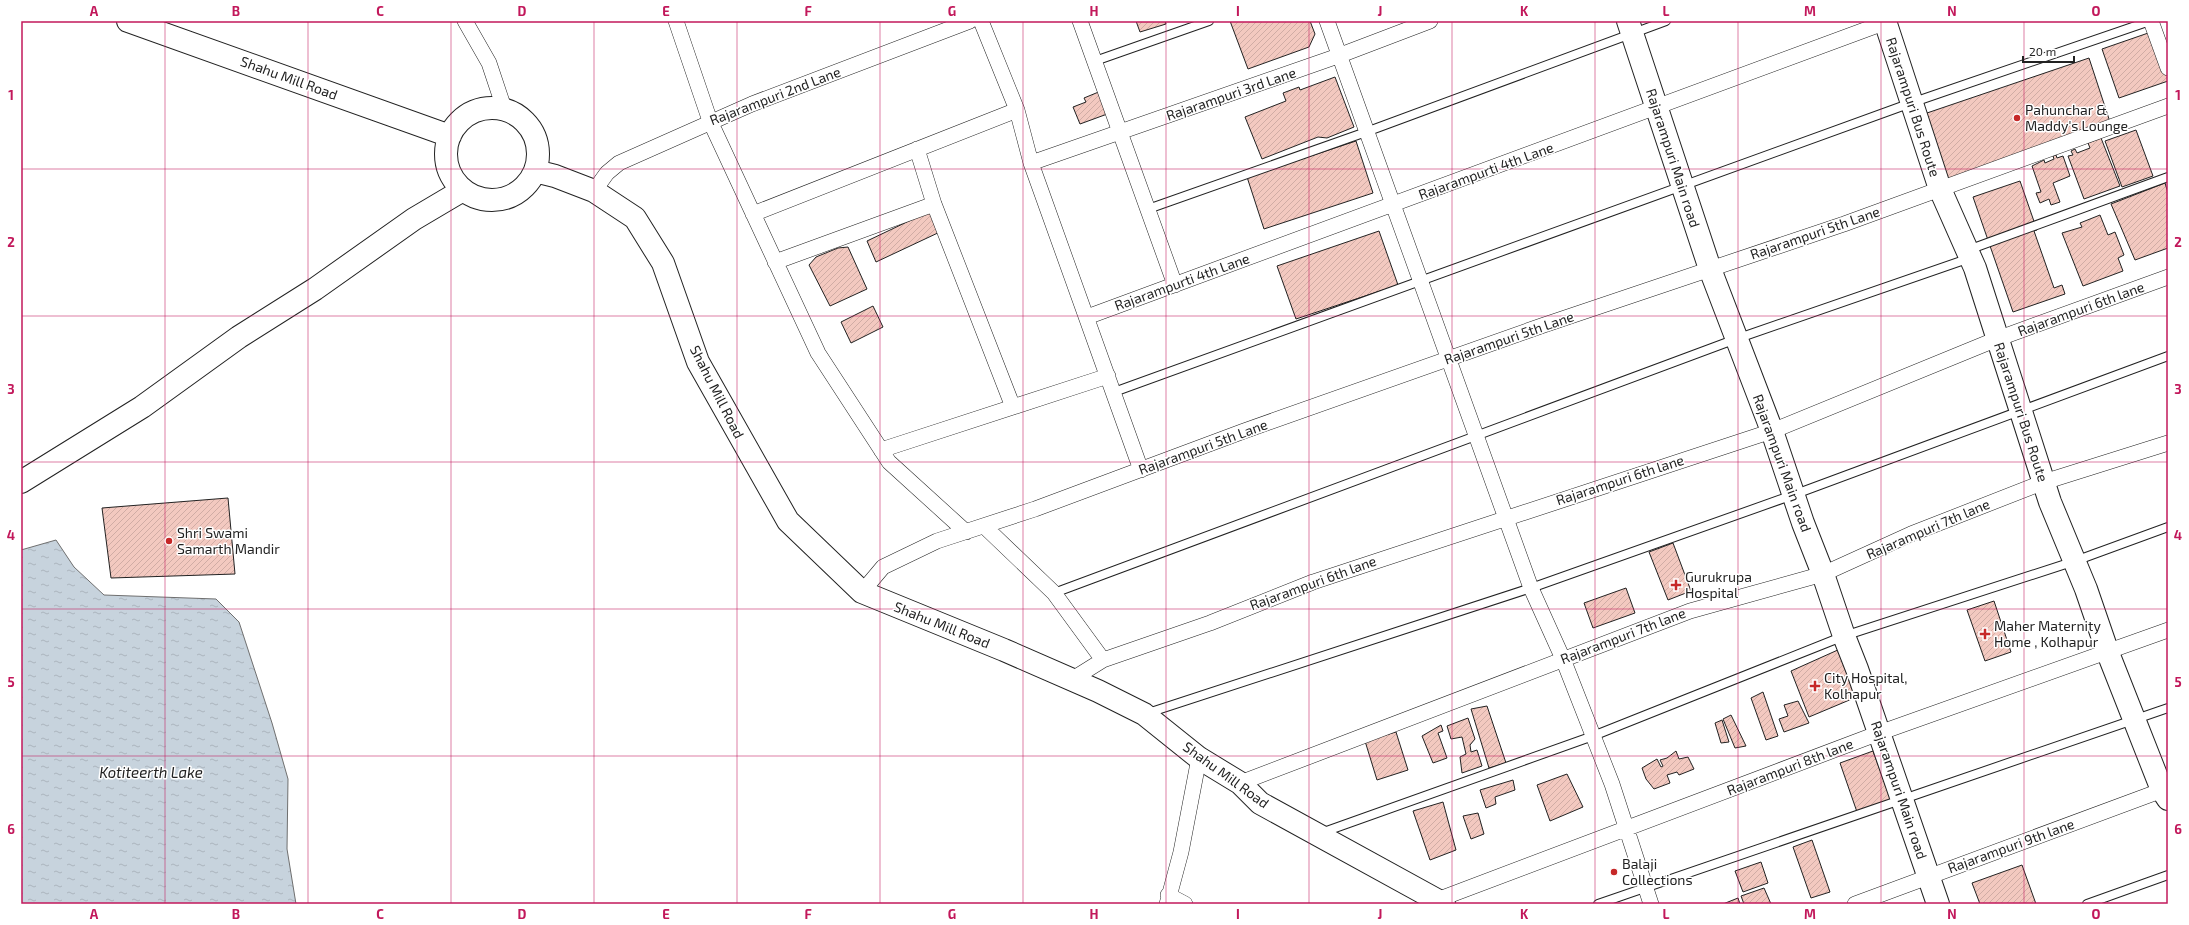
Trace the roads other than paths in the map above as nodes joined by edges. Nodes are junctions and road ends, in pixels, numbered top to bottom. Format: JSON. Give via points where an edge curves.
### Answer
{"nodes":[{"id":1,"x":128,"y":21,"type":"edge"},
{"id":2,"x":465,"y":21,"type":"edge"},
{"id":3,"x":676,"y":21,"type":"edge"},
{"id":4,"x":970,"y":21,"type":"edge"},
{"id":5,"x":981,"y":21,"type":"edge"},
{"id":6,"x":1080,"y":21,"type":"edge"},
{"id":7,"x":1209,"y":21,"type":"edge"},
{"id":8,"x":1327,"y":21,"type":"edge"},
{"id":9,"x":1430,"y":21,"type":"edge"},
{"id":10,"x":1666,"y":21,"type":"edge"},
{"id":11,"x":1886,"y":21,"type":"edge"},
{"id":12,"x":2151,"y":21,"type":"edge"},
{"id":13,"x":1630,"y":27,"type":"edge"},
{"id":14,"x":1338,"y":56,"type":"junction"},
{"id":15,"x":1094,"y":61,"type":"junction"},
{"id":16,"x":2168,"y":68,"type":"edge"},
{"id":17,"x":1911,"y":102,"type":"junction"},
{"id":18,"x":2168,"y":106,"type":"edge"},
{"id":19,"x":504,"y":108,"type":"junction"},
{"id":20,"x":1656,"y":108,"type":"junction"},
{"id":21,"x":1016,"y":110,"type":"junction"},
{"id":22,"x":710,"y":121,"type":"junction"},
{"id":23,"x":1120,"y":132,"type":"junction"},
{"id":24,"x":1366,"y":132,"type":"junction"},
{"id":25,"x":450,"y":136,"type":"junction"},
{"id":26,"x":917,"y":149,"type":"junction"},
{"id":27,"x":1031,"y":163,"type":"junction"},
{"id":28,"x":535,"y":171,"type":"junction"},
{"id":29,"x":2168,"y":177,"type":"edge"},
{"id":30,"x":1682,"y":186,"type":"junction"},
{"id":31,"x":1940,"y":189,"type":"junction"},
{"id":32,"x":463,"y":190,"type":"junction"},
{"id":33,"x":594,"y":191,"type":"junction"},
{"id":34,"x":934,"y":204,"type":"junction"},
{"id":35,"x":1393,"y":206,"type":"junction"},
{"id":36,"x":1148,"y":209,"type":"junction"},
{"id":37,"x":753,"y":214,"type":"junction"},
{"id":38,"x":1969,"y":254,"type":"junction"},
{"id":39,"x":776,"y":262,"type":"junction"},
{"id":40,"x":1710,"y":269,"type":"junction"},
{"id":41,"x":2168,"y":277,"type":"edge"},
{"id":42,"x":1420,"y":282,"type":"junction"},
{"id":43,"x":1175,"y":285,"type":"junction"},
{"id":44,"x":1087,"y":317,"type":"junction"},
{"id":45,"x":1736,"y":339,"type":"junction"},
{"id":46,"x":1998,"y":339,"type":"junction"},
{"id":47,"x":2168,"y":356,"type":"edge"},
{"id":48,"x":1448,"y":360,"type":"junction"},
{"id":49,"x":1108,"y":376,"type":"junction"},
{"id":50,"x":1114,"y":392,"type":"junction"},
{"id":51,"x":1013,"y":407,"type":"junction"},
{"id":52,"x":2020,"y":410,"type":"junction"},
{"id":53,"x":1772,"y":431,"type":"junction"},
{"id":54,"x":1476,"y":435,"type":"junction"},
{"id":55,"x":2168,"y":443,"type":"edge"},
{"id":56,"x":881,"y":450,"type":"junction"},
{"id":57,"x":1141,"y":470,"type":"junction"},
{"id":58,"x":21,"y":482,"type":"edge"},
{"id":59,"x":2044,"y":482,"type":"junction"},
{"id":60,"x":1793,"y":495,"type":"junction"},
{"id":61,"x":1506,"y":517,"type":"junction"},
{"id":62,"x":984,"y":526,"type":"junction"},
{"id":63,"x":2168,"y":527,"type":"edge"},
{"id":64,"x":966,"y":532,"type":"junction"},
{"id":65,"x":2075,"y":561,"type":"junction"},
{"id":66,"x":1823,"y":574,"type":"junction"},
{"id":67,"x":1531,"y":588,"type":"junction"},
{"id":68,"x":862,"y":592,"type":"junction"},
{"id":69,"x":1054,"y":593,"type":"junction"},
{"id":70,"x":2168,"y":630,"type":"edge"},
{"id":71,"x":1844,"y":636,"type":"junction"},
{"id":72,"x":2108,"y":653,"type":"junction"},
{"id":73,"x":1563,"y":659,"type":"junction"},
{"id":74,"x":1103,"y":660,"type":"junction"},
{"id":75,"x":1071,"y":680,"type":"junction"},
{"id":76,"x":2168,"y":708,"type":"edge"},
{"id":77,"x":1144,"y":714,"type":"junction"},
{"id":78,"x":2135,"y":721,"type":"junction"},
{"id":79,"x":1879,"y":733,"type":"junction"},
{"id":80,"x":1593,"y":736,"type":"junction"},
{"id":81,"x":1199,"y":758,"type":"junction"},
{"id":82,"x":1240,"y":784,"type":"junction"},
{"id":83,"x":2166,"y":793,"type":"edge"},
{"id":84,"x":1902,"y":800,"type":"junction"},
{"id":85,"x":1627,"y":829,"type":"junction"},
{"id":86,"x":1318,"y":834,"type":"junction"},
{"id":87,"x":2168,"y":875,"type":"edge"},
{"id":88,"x":1928,"y":877,"type":"junction"},
{"id":89,"x":1645,"y":887,"type":"junction"},
{"id":90,"x":1168,"y":900,"type":"edge"},
{"id":91,"x":1441,"y":902,"type":"edge"},
{"id":92,"x":1185,"y":904,"type":"edge"},
{"id":93,"x":1598,"y":904,"type":"edge"},
{"id":94,"x":1651,"y":904,"type":"edge"},
{"id":95,"x":1855,"y":904,"type":"edge"},
{"id":96,"x":1938,"y":904,"type":"edge"},
{"id":97,"x":2087,"y":904,"type":"edge"}],
"edges":[{"from":1,"to":25,"type":"street","name":"Shahu Mill Road"},
{"from":2,"to":19,"type":"street","via":[[489,63]]},
{"from":3,"to":22,"type":"street"},
{"from":4,"to":22,"type":"street","name":"Rajarampuri 2nd Lane"},
{"from":5,"to":21,"type":"street"},
{"from":6,"to":15,"type":"street"},
{"from":7,"to":15,"type":"lane"},
{"from":8,"to":14,"type":"street"},
{"from":9,"to":14,"type":"street","name":"Rajarampuri 3rd Lane"},
{"from":10,"to":13,"type":"lane"},
{"from":11,"to":17,"type":"street","name":"Rajarampuri Bus Route"},
{"from":11,"to":20,"type":"street","name":"Rajarampurti 4th Lane"},
{"from":12,"to":16,"type":"street"},
{"from":12,"to":17,"type":"lane"},
{"from":13,"to":20,"type":"street","name":"Rajarampuri Main road"},
{"from":13,"to":24,"type":"lane"},
{"from":14,"to":23,"type":"street","name":"Rajarampuri 3rd Lane"},
{"from":14,"to":24,"type":"street"},
{"from":15,"to":23,"type":"street"},
{"from":17,"to":30,"type":"lane"},
{"from":17,"to":31,"type":"street","name":"Rajarampuri Bus Route"},
{"from":18,"to":31,"type":"street","name":"Rajarampuri 5th Lane"},
{"from":19,"to":25,"type":"street","via":[[486,108],[471,113],[458,123]]},
{"from":19,"to":28,"type":"street","via":[[528,124],[536,137],[539,152]]},
{"from":20,"to":30,"type":"street","name":"Rajarampuri Main road"},
{"from":20,"to":35,"type":"street","name":"Rajarampurti 4th Lane"},
{"from":21,"to":26,"type":"street"},
{"from":21,"to":27,"type":"street"},
{"from":22,"to":33,"type":"street","name":"Rajarampuri 2nd Lane","via":[[619,163],[607,173]]},
{"from":22,"to":37,"type":"street"},
{"from":23,"to":27,"type":"street","name":"Rajarampuri 3rd Lane"},
{"from":23,"to":36,"type":"street"},
{"from":24,"to":35,"type":"street"},
{"from":24,"to":36,"type":"lane"},
{"from":25,"to":32,"type":"street","via":[[446,150],[447,165],[453,179]]},
{"from":26,"to":34,"type":"street"},
{"from":26,"to":37,"type":"street"},
{"from":27,"to":44,"type":"street"},
{"from":28,"to":32,"type":"street","via":[[520,192],[506,198],[476,198]]},
{"from":28,"to":33,"type":"street","name":"Shahu Mill Road"},
{"from":29,"to":38,"type":"lane"},
{"from":30,"to":40,"type":"street","name":"Rajarampuri Main road"},
{"from":30,"to":42,"type":"lane"},
{"from":31,"to":38,"type":"street","name":"Rajarampuri Bus Route"},
{"from":31,"to":40,"type":"street","name":"Rajarampuri 5th Lane"},
{"from":32,"to":58,"type":"street","via":[[414,219],[315,289],[239,337],[142,407]]},
{"from":33,"to":68,"type":"street","name":"Shahu Mill Road","via":[[635,218],[663,264],[698,362],[788,521]]},
{"from":34,"to":39,"type":"street"},
{"from":34,"to":51,"type":"street"},
{"from":35,"to":42,"type":"street"},
{"from":35,"to":43,"type":"street","name":"Rajarampurti 4th Lane"},
{"from":36,"to":43,"type":"street"},
{"from":37,"to":39,"type":"street"},
{"from":38,"to":45,"type":"lane"},
{"from":38,"to":46,"type":"street","name":"Rajarampuri Bus Route"},
{"from":39,"to":56,"type":"street","via":[[818,353]]},
{"from":40,"to":45,"type":"street","name":"Rajarampuri Main road"},
{"from":40,"to":48,"type":"street","name":"Rajarampuri 5th Lane"},
{"from":41,"to":46,"type":"street","name":"Rajarampuri 6th lane"},
{"from":42,"to":48,"type":"street"},
{"from":42,"to":50,"type":"lane"},
{"from":43,"to":44,"type":"street","name":"Rajarampurti 4th Lane"},
{"from":44,"to":49,"type":"street"},
{"from":45,"to":53,"type":"street","name":"Rajarampuri Main road"},
{"from":45,"to":54,"type":"lane"},
{"from":46,"to":52,"type":"street","name":"Rajarampuri Bus Route"},
{"from":46,"to":53,"type":"street","name":"Rajarampuri 6th lane"},
{"from":47,"to":52,"type":"lane"},
{"from":48,"to":54,"type":"street"},
{"from":48,"to":57,"type":"street","name":"Rajarampuri 5th Lane"},
{"from":49,"to":50,"type":"street"},
{"from":49,"to":51,"type":"street"},
{"from":50,"to":57,"type":"street"},
{"from":51,"to":56,"type":"street"},
{"from":52,"to":59,"type":"street","name":"Rajarampuri Bus Route"},
{"from":52,"to":60,"type":"lane"},
{"from":53,"to":60,"type":"street","name":"Rajarampuri Main road"},
{"from":53,"to":61,"type":"street","name":"Rajarampuri 6th lane"},
{"from":54,"to":61,"type":"street"},
{"from":54,"to":69,"type":"lane"},
{"from":55,"to":59,"type":"street","name":"Rajarampuri 7th lane"},
{"from":56,"to":64,"type":"street","via":[[889,462]]},
{"from":57,"to":62,"type":"street","name":"Rajarampuri 5th Lane","via":[[1035,510]]},
{"from":59,"to":65,"type":"street","name":"Rajarampuri Bus Route"},
{"from":59,"to":66,"type":"street","name":"Rajarampuri 7th lane","via":[[1911,534]]},
{"from":60,"to":66,"type":"street","name":"Rajarampuri Main road"},
{"from":60,"to":67,"type":"lane"},
{"from":61,"to":67,"type":"street"},
{"from":61,"to":74,"type":"street","name":"Rajarampuri 6th lane","via":[[1313,582],[1210,623]]},
{"from":62,"to":64,"type":"street","name":"Rajarampuri 5th Lane"},
{"from":62,"to":69,"type":"street"},
{"from":63,"to":65,"type":"lane"},
{"from":64,"to":68,"type":"street","name":"Rajarampuri 5th Lane","via":[[937,541],[884,568]]},
{"from":65,"to":71,"type":"lane"},
{"from":65,"to":72,"type":"street","name":"Rajarampuri Bus Route"},
{"from":66,"to":71,"type":"street","name":"Rajarampuri Main road"},
{"from":66,"to":73,"type":"street","name":"Rajarampuri 7th lane","via":[[1690,611]]},
{"from":67,"to":73,"type":"street"},
{"from":67,"to":77,"type":"lane"},
{"from":68,"to":75,"type":"street","name":"Shahu Mill Road"},
{"from":69,"to":74,"type":"street"},
{"from":70,"to":72,"type":"street","name":"Rajarampuri 8th lane"},
{"from":71,"to":79,"type":"street","name":"Rajarampuri Main road"},
{"from":71,"to":80,"type":"lane"},
{"from":72,"to":78,"type":"street","name":"Rajarampuri Bus Route"},
{"from":72,"to":79,"type":"street","name":"Rajarampuri 8th lane"},
{"from":73,"to":80,"type":"street"},
{"from":73,"to":82,"type":"street","name":"Rajarampuri 7th lane"},
{"from":74,"to":75,"type":"street","name":"Rajarampuri 6th lane"},
{"from":75,"to":77,"type":"street","name":"Shahu Mill Road"},
{"from":76,"to":78,"type":"lane"},
{"from":77,"to":81,"type":"street","name":"Shahu Mill Road"},
{"from":78,"to":83,"type":"street","name":"Rajarampuri Bus Route"},
{"from":78,"to":84,"type":"lane"},
{"from":79,"to":84,"type":"street","name":"Rajarampuri Main road"},
{"from":79,"to":85,"type":"street","name":"Rajarampuri 8th lane"},
{"from":80,"to":85,"type":"street"},
{"from":80,"to":86,"type":"lane"},
{"from":81,"to":82,"type":"street","name":"Shahu Mill Road"},
{"from":81,"to":90,"type":"street","via":[[1181,852]]},
{"from":82,"to":86,"type":"street","name":"Shahu Mill Road","via":[[1260,803]]},
{"from":83,"to":88,"type":"street","name":"Rajarampuri 9th lane"},
{"from":84,"to":88,"type":"street","name":"Rajarampuri Main road"},
{"from":84,"to":89,"type":"lane"},
{"from":85,"to":89,"type":"street"},
{"from":85,"to":91,"type":"street","name":"Rajarampuri 8th lane"},
{"from":86,"to":91,"type":"street","name":"Shahu Mill Road"},
{"from":87,"to":97,"type":"lane"},
{"from":88,"to":95,"type":"street","name":"Rajarampuri 9th lane"},
{"from":88,"to":96,"type":"street","name":"Rajarampuri Main road"},
{"from":89,"to":93,"type":"lane"},
{"from":89,"to":94,"type":"street"},
{"from":90,"to":92,"type":"street"}]}
